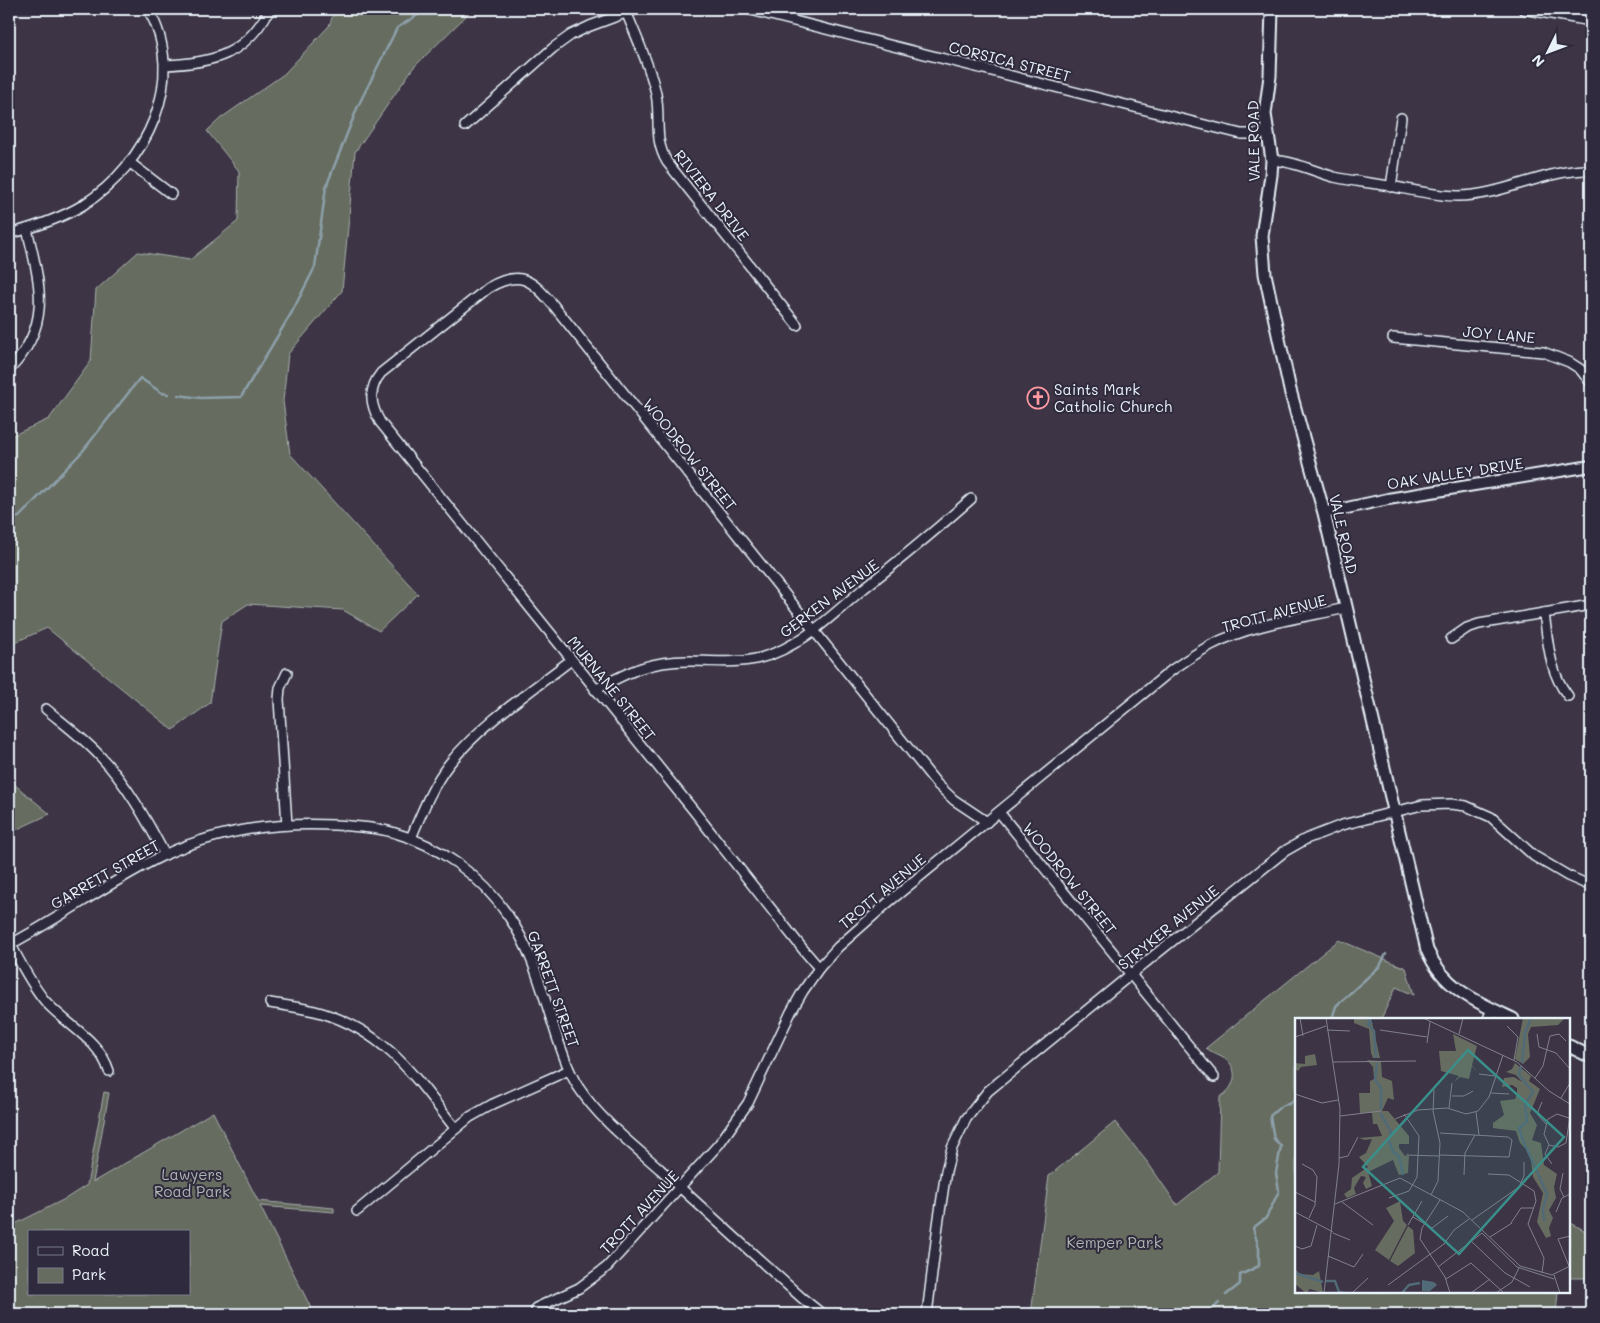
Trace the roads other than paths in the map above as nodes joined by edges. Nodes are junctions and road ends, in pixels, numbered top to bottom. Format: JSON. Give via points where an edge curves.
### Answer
{"nodes":[{"id":1,"x":148,"y":9,"type":"edge"},
{"id":2,"x":270,"y":9,"type":"edge"},
{"id":3,"x":636,"y":9,"type":"edge"},
{"id":4,"x":747,"y":9,"type":"edge"},
{"id":5,"x":1272,"y":9,"type":"edge"},
{"id":6,"x":1523,"y":9,"type":"edge"},
{"id":7,"x":626,"y":11,"type":"edge"},
{"id":8,"x":1591,"y":21,"type":"edge"},
{"id":9,"x":165,"y":65,"type":"junction"},
{"id":10,"x":1401,"y":118,"type":"dead end"},
{"id":11,"x":465,"y":126,"type":"dead end"},
{"id":12,"x":1267,"y":134,"type":"junction"},
{"id":13,"x":1272,"y":160,"type":"junction"},
{"id":14,"x":130,"y":162,"type":"junction"},
{"id":15,"x":1591,"y":170,"type":"edge"},
{"id":16,"x":1390,"y":186,"type":"junction"},
{"id":17,"x":171,"y":194,"type":"dead end"},
{"id":18,"x":27,"y":229,"type":"junction"},
{"id":19,"x":9,"y":234,"type":"edge"},
{"id":20,"x":797,"y":325,"type":"dead end"},
{"id":21,"x":1393,"y":338,"type":"dead end"},
{"id":22,"x":9,"y":370,"type":"edge"},
{"id":23,"x":1591,"y":383,"type":"edge"},
{"id":24,"x":382,"y":426,"type":"joint"},
{"id":25,"x":1591,"y":466,"type":"edge"},
{"id":26,"x":971,"y":499,"type":"dead end"},
{"id":27,"x":1324,"y":513,"type":"junction"},
{"id":28,"x":1591,"y":605,"type":"edge"},
{"id":29,"x":1346,"y":608,"type":"junction"},
{"id":30,"x":1544,"y":613,"type":"junction"},
{"id":31,"x":813,"y":630,"type":"junction"},
{"id":32,"x":1451,"y":639,"type":"dead end"},
{"id":33,"x":572,"y":660,"type":"junction"},
{"id":34,"x":287,"y":674,"type":"dead end"},
{"id":35,"x":595,"y":690,"type":"junction"},
{"id":36,"x":1568,"y":696,"type":"dead end"},
{"id":37,"x":46,"y":709,"type":"dead end"},
{"id":38,"x":999,"y":812,"type":"junction"},
{"id":39,"x":1394,"y":812,"type":"junction"},
{"id":40,"x":987,"y":822,"type":"junction"},
{"id":41,"x":287,"y":825,"type":"junction"},
{"id":42,"x":411,"y":838,"type":"junction"},
{"id":43,"x":164,"y":855,"type":"junction"},
{"id":44,"x":1591,"y":886,"type":"edge"},
{"id":45,"x":10,"y":945,"type":"edge"},
{"id":46,"x":819,"y":968,"type":"junction"},
{"id":47,"x":1131,"y":975,"type":"junction"},
{"id":48,"x":270,"y":1003,"type":"dead end"},
{"id":49,"x":1490,"y":1014,"type":"edge"},
{"id":50,"x":1508,"y":1018,"type":"edge"},
{"id":51,"x":1570,"y":1046,"type":"edge"},
{"id":52,"x":1591,"y":1056,"type":"edge"},
{"id":53,"x":569,"y":1070,"type":"junction"},
{"id":54,"x":109,"y":1071,"type":"dead end"},
{"id":55,"x":1214,"y":1077,"type":"dead end"},
{"id":56,"x":455,"y":1128,"type":"junction"},
{"id":57,"x":680,"y":1187,"type":"junction"},
{"id":58,"x":357,"y":1211,"type":"dead end"},
{"id":59,"x":536,"y":1308,"type":"dead end"},
{"id":60,"x":822,"y":1314,"type":"edge"},
{"id":61,"x":927,"y":1314,"type":"edge"}],
"edges":[{"from":1,"to":9,"type":"street","via":[[161,39]]},
{"from":2,"to":9,"type":"street","via":[[256,30],[234,50],[206,62]]},
{"from":3,"to":7,"type":"street"},
{"from":4,"to":12,"type":"street","name":"CORSICA STREET","via":[[1241,134]]},
{"from":5,"to":12,"type":"main road","name":"VALE ROAD","via":[[1265,114]]},
{"from":6,"to":8,"type":"street"},
{"from":7,"to":11,"type":"street","via":[[590,26],[553,48]]},
{"from":7,"to":20,"type":"street","name":"RIVIERA DRIVE","via":[[656,94],[657,132],[662,153]]},
{"from":9,"to":14,"type":"street","via":[[158,111]]},
{"from":10,"to":16,"type":"street"},
{"from":12,"to":13,"type":"main road","name":"VALE ROAD"},
{"from":13,"to":16,"type":"street","via":[[1335,177]]},
{"from":13,"to":27,"type":"main road","name":"VALE ROAD","via":[[1262,236],[1265,274],[1290,390]]},
{"from":14,"to":17,"type":"street"},
{"from":14,"to":18,"type":"street","via":[[102,191],[84,204],[48,223]]},
{"from":15,"to":16,"type":"street","via":[[1543,176],[1478,195],[1440,195]]},
{"from":18,"to":19,"type":"street"},
{"from":18,"to":22,"type":"street","via":[[40,304],[27,348]]},
{"from":21,"to":23,"type":"street","name":"JOY LANE","via":[[1543,352],[1569,362]]},
{"from":24,"to":31,"type":"street","name":"WOODROW STREET","via":[[374,413],[371,394],[381,373],[488,288],[511,278],[532,282]]},
{"from":24,"to":33,"type":"street","name":"MURNANE STREET"},
{"from":25,"to":27,"type":"street","name":"OAK VALLEY DRIVE","via":[[1388,499]]},
{"from":26,"to":31,"type":"street","name":"GERKEN AVENUE"},
{"from":27,"to":29,"type":"main road","name":"VALE ROAD"},
{"from":28,"to":30,"type":"street"},
{"from":29,"to":38,"type":"street","name":"TROTT AVENUE","via":[[1256,628],[1203,650],[1172,670]]},
{"from":29,"to":39,"type":"main road","name":"VALE ROAD"},
{"from":30,"to":32,"type":"street","via":[[1479,624]]},
{"from":30,"to":36,"type":"street","via":[[1552,667]]},
{"from":31,"to":35,"type":"street","name":"GERKEN AVENUE","via":[[796,644],[760,658],[654,664],[624,674]]},
{"from":31,"to":40,"type":"street","name":"WOODROW STREET","via":[[936,784]]},
{"from":33,"to":35,"type":"street","name":"MURNANE STREET"},
{"from":33,"to":42,"type":"street","via":[[466,745],[437,782]]},
{"from":34,"to":41,"type":"street","via":[[279,698]]},
{"from":35,"to":46,"type":"street","name":"MURNANE STREET"},
{"from":37,"to":43,"type":"street","via":[[82,738],[119,778],[142,811]]},
{"from":38,"to":40,"type":"street","name":"TROTT AVENUE"},
{"from":38,"to":47,"type":"street","name":"WOODROW STREET"},
{"from":39,"to":44,"type":"street","name":"STRYKER AVENUE","via":[[1436,804],[1466,806],[1504,827],[1550,867]]},
{"from":39,"to":47,"type":"street","name":"STRYKER AVENUE","via":[[1342,826],[1306,839],[1285,851]]},
{"from":39,"to":49,"type":"main road","name":"VALE ROAD","via":[[1432,962],[1448,982]]},
{"from":40,"to":46,"type":"street","name":"TROTT AVENUE","via":[[891,900]]},
{"from":41,"to":42,"type":"street","name":"GARRETT STREET","via":[[346,825]]},
{"from":41,"to":43,"type":"street","name":"GARRETT STREET","via":[[234,831]]},
{"from":42,"to":53,"type":"street","name":"GARRETT STREET","via":[[468,872],[510,918],[529,955]]},
{"from":43,"to":45,"type":"street","name":"GARRETT STREET"},
{"from":45,"to":54,"type":"street","via":[[44,1000],[95,1045]]},
{"from":46,"to":57,"type":"street","name":"TROTT AVENUE","via":[[791,1012],[744,1109],[719,1144]]},
{"from":47,"to":55,"type":"street","name":"WOODROW STREET"},
{"from":47,"to":61,"type":"street","name":"STRYKER AVENUE","via":[[988,1092],[966,1119],[952,1148],[946,1171]]},
{"from":48,"to":56,"type":"street","via":[[321,1012],[376,1039],[405,1065]]},
{"from":49,"to":50,"type":"main road","name":"VALE ROAD"},
{"from":51,"to":52,"type":"main road"},
{"from":53,"to":56,"type":"street","via":[[493,1104]]},
{"from":53,"to":57,"type":"street","name":"GARRETT STREET","via":[[590,1103]]},
{"from":56,"to":58,"type":"street"},
{"from":57,"to":59,"type":"street","name":"TROTT AVENUE","via":[[607,1268],[579,1288]]},
{"from":57,"to":60,"type":"street","name":"GARRETT STREET"}]}
